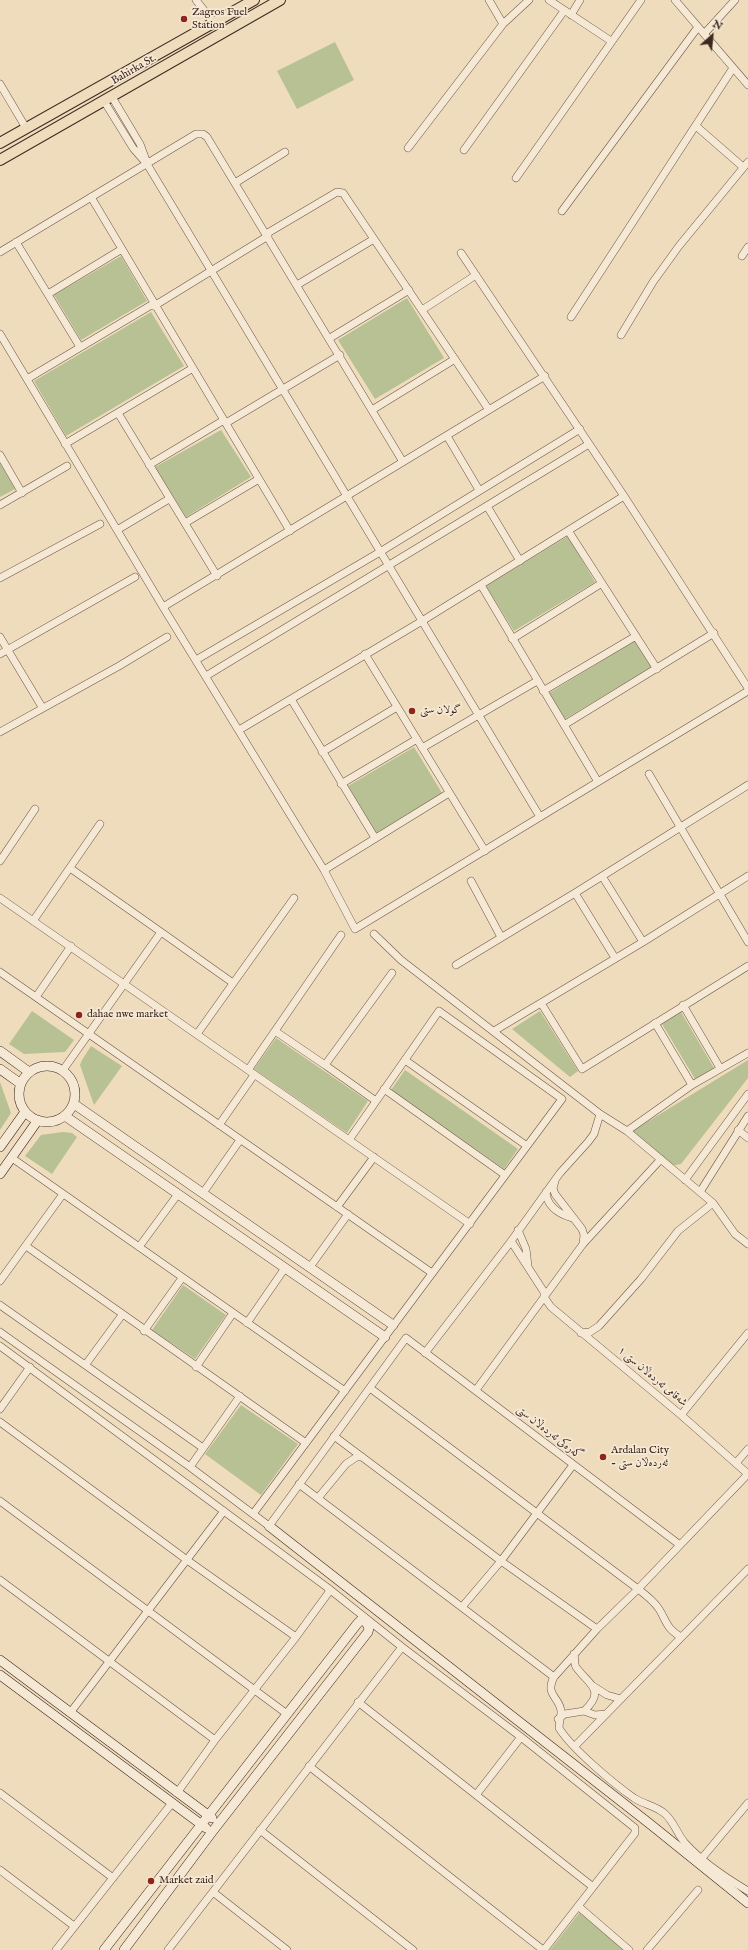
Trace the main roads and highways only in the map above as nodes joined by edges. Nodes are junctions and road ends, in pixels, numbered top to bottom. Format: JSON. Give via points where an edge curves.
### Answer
{"nodes":[{"id":1,"x":254,"y":0,"type":"edge"},
{"id":2,"x":280,"y":0,"type":"edge"},
{"id":3,"x":0,"y":143,"type":"edge"},
{"id":4,"x":0,"y":160,"type":"edge"}],
"edges":[{"from":1,"to":3,"type":"main road","name":"Bahirka St."},
{"from":2,"to":4,"type":"main road","name":"Bahirka St."}]}
